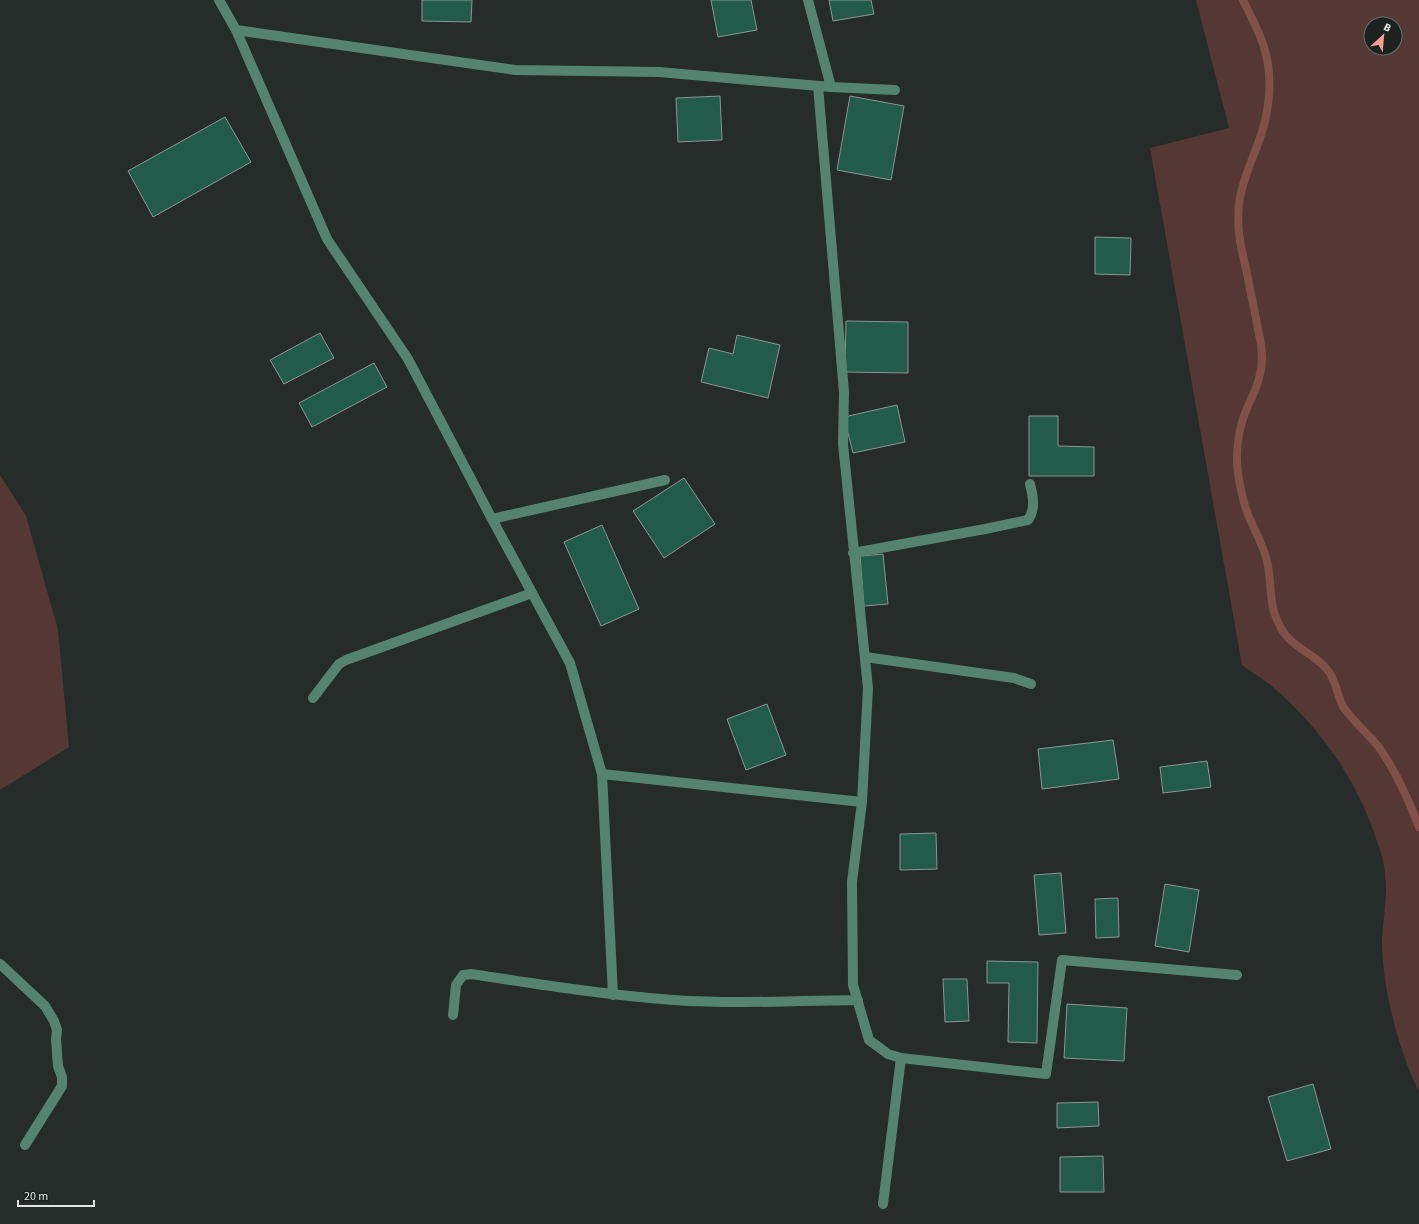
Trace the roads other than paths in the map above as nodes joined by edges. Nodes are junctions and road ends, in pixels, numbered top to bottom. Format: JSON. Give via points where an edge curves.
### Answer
{"nodes":[{"id":1,"x":219,"y":0,"type":"edge"},
{"id":2,"x":808,"y":0,"type":"edge"},
{"id":3,"x":236,"y":30,"type":"junction"},
{"id":4,"x":818,"y":86,"type":"junction"},
{"id":5,"x":831,"y":88,"type":"junction"},
{"id":6,"x":894,"y":90,"type":"dead end"},
{"id":7,"x":665,"y":480,"type":"dead end"},
{"id":8,"x":1030,"y":484,"type":"dead end"},
{"id":9,"x":492,"y":519,"type":"junction"},
{"id":10,"x":853,"y":553,"type":"junction"},
{"id":11,"x":532,"y":593,"type":"junction"},
{"id":12,"x":865,"y":657,"type":"junction"},
{"id":13,"x":1031,"y":684,"type":"dead end"},
{"id":14,"x":313,"y":698,"type":"dead end"},
{"id":15,"x":602,"y":774,"type":"junction"},
{"id":16,"x":862,"y":802,"type":"junction"},
{"id":17,"x":0,"y":964,"type":"edge"},
{"id":18,"x":1237,"y":975,"type":"dead end"},
{"id":19,"x":613,"y":995,"type":"junction"},
{"id":20,"x":858,"y":1000,"type":"junction"},
{"id":21,"x":453,"y":1015,"type":"dead end"},
{"id":22,"x":900,"y":1058,"type":"junction"},
{"id":23,"x":25,"y":1145,"type":"dead end"},
{"id":24,"x":883,"y":1204,"type":"dead end"}],
"edges":[{"from":1,"to":3,"type":"street"},
{"from":2,"to":5,"type":"street"},
{"from":3,"to":4,"type":"street","via":[[515,70],[659,72]]},
{"from":3,"to":9,"type":"street","via":[[327,239],[408,359]]},
{"from":4,"to":5,"type":"street"},
{"from":4,"to":10,"type":"street","via":[[844,392],[843,444]]},
{"from":5,"to":6,"type":"street"},
{"from":7,"to":9,"type":"street"},
{"from":8,"to":10,"type":"street","via":[[1034,498],[1032,514],[1028,520]]},
{"from":9,"to":11,"type":"street"},
{"from":10,"to":12,"type":"street"},
{"from":11,"to":14,"type":"street","via":[[343,662]]},
{"from":11,"to":15,"type":"street","via":[[570,663]]},
{"from":12,"to":13,"type":"street","via":[[1014,678]]},
{"from":12,"to":16,"type":"street","via":[[868,688]]},
{"from":15,"to":16,"type":"street"},
{"from":15,"to":19,"type":"street"},
{"from":16,"to":20,"type":"street","via":[[852,882],[853,985]]},
{"from":17,"to":23,"type":"street","via":[[45,1006],[57,1030],[58,1066],[62,1086]]},
{"from":18,"to":22,"type":"street","via":[[1062,960],[1046,1074]]},
{"from":19,"to":20,"type":"street","via":[[754,1002]]},
{"from":19,"to":21,"type":"street","via":[[463,974],[456,985]]},
{"from":20,"to":22,"type":"street","via":[[869,1040],[888,1054]]},
{"from":22,"to":24,"type":"street"}]}
